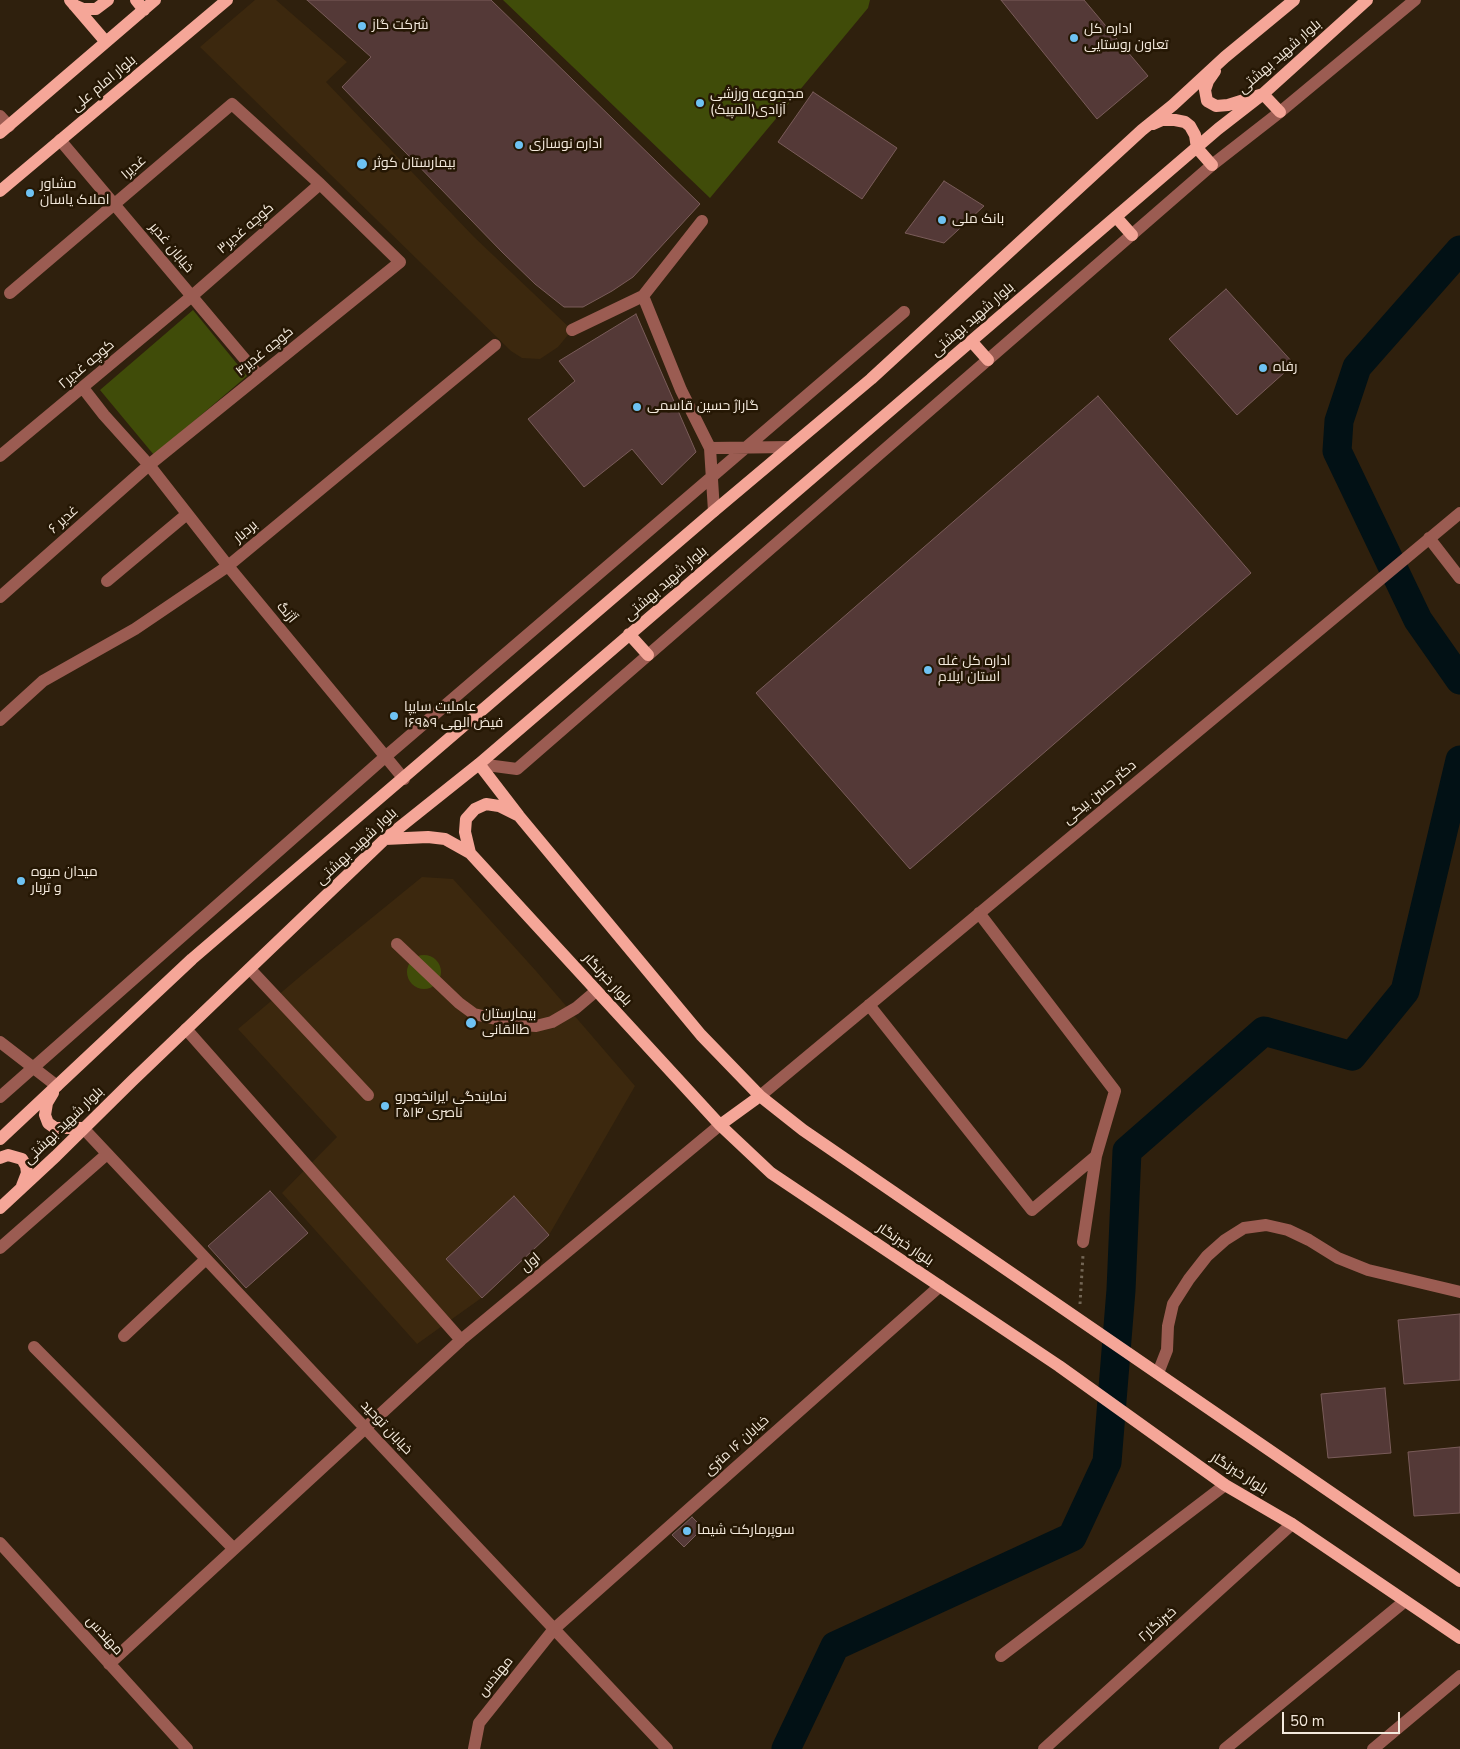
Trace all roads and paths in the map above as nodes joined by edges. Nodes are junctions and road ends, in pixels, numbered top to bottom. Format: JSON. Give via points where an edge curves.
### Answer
{"nodes":[{"id":1,"x":108,"y":0,"type":"edge"},
{"id":2,"x":155,"y":0,"type":"edge"},
{"id":3,"x":227,"y":0,"type":"edge"},
{"id":4,"x":1294,"y":0,"type":"edge"},
{"id":5,"x":1367,"y":0,"type":"edge"},
{"id":6,"x":1415,"y":0,"type":"edge"},
{"id":7,"x":72,"y":3,"type":"edge"},
{"id":8,"x":140,"y":5,"type":"edge"},
{"id":9,"x":106,"y":42,"type":"junction"},
{"id":10,"x":1225,"y":57,"type":"junction"},
{"id":11,"x":1263,"y":94,"type":"junction"},
{"id":12,"x":1280,"y":112,"type":"junction"},
{"id":13,"x":0,"y":116,"type":"edge"},
{"id":14,"x":4,"y":129,"type":"edge"},
{"id":15,"x":1142,"y":130,"type":"junction"},
{"id":16,"x":60,"y":140,"type":"junction"},
{"id":17,"x":1197,"y":148,"type":"junction"},
{"id":18,"x":1212,"y":165,"type":"junction"},
{"id":19,"x":320,"y":184,"type":"junction"},
{"id":20,"x":0,"y":190,"type":"edge"},
{"id":21,"x":116,"y":204,"type":"junction"},
{"id":22,"x":1116,"y":218,"type":"junction"},
{"id":23,"x":702,"y":221,"type":"dead end"},
{"id":24,"x":1132,"y":235,"type":"junction"},
{"id":25,"x":10,"y":293,"type":"dead end"},
{"id":26,"x":192,"y":296,"type":"junction"},
{"id":27,"x":643,"y":296,"type":"junction"},
{"id":28,"x":904,"y":312,"type":"dead end"},
{"id":29,"x":572,"y":330,"type":"dead end"},
{"id":30,"x":972,"y":342,"type":"junction"},
{"id":31,"x":495,"y":345,"type":"dead end"},
{"id":32,"x":988,"y":360,"type":"junction"},
{"id":33,"x":259,"y":376,"type":"junction"},
{"id":34,"x":83,"y":388,"type":"junction"},
{"id":35,"x":790,"y":447,"type":"junction"},
{"id":36,"x":710,"y":448,"type":"junction"},
{"id":37,"x":744,"y":448,"type":"junction"},
{"id":38,"x":0,"y":456,"type":"edge"},
{"id":39,"x":149,"y":465,"type":"junction"},
{"id":40,"x":711,"y":476,"type":"junction"},
{"id":41,"x":714,"y":511,"type":"junction"},
{"id":42,"x":1460,"y":513,"type":"edge"},
{"id":43,"x":187,"y":514,"type":"junction"},
{"id":44,"x":1429,"y":538,"type":"junction"},
{"id":45,"x":228,"y":566,"type":"junction"},
{"id":46,"x":1460,"y":578,"type":"edge"},
{"id":47,"x":107,"y":581,"type":"dead end"},
{"id":48,"x":0,"y":597,"type":"edge"},
{"id":49,"x":630,"y":634,"type":"junction"},
{"id":50,"x":648,"y":655,"type":"junction"},
{"id":51,"x":0,"y":720,"type":"edge"},
{"id":52,"x":385,"y":756,"type":"junction"},
{"id":53,"x":479,"y":764,"type":"junction"},
{"id":54,"x":404,"y":779,"type":"junction"},
{"id":55,"x":519,"y":816,"type":"junction"},
{"id":56,"x":385,"y":839,"type":"junction"},
{"id":57,"x":470,"y":853,"type":"junction"},
{"id":58,"x":979,"y":913,"type":"junction"},
{"id":59,"x":397,"y":944,"type":"dead end"},
{"id":60,"x":250,"y":969,"type":"junction"},
{"id":61,"x":596,"y":991,"type":"junction"},
{"id":62,"x":869,"y":1005,"type":"junction"},
{"id":63,"x":186,"y":1029,"type":"junction"},
{"id":64,"x":0,"y":1042,"type":"edge"},
{"id":65,"x":32,"y":1067,"type":"junction"},
{"id":66,"x":57,"y":1086,"type":"junction"},
{"id":67,"x":368,"y":1095,"type":"dead end"},
{"id":68,"x":760,"y":1096,"type":"junction"},
{"id":69,"x":0,"y":1097,"type":"edge"},
{"id":70,"x":720,"y":1125,"type":"junction"},
{"id":71,"x":83,"y":1128,"type":"junction"},
{"id":72,"x":0,"y":1139,"type":"edge"},
{"id":73,"x":107,"y":1154,"type":"junction"},
{"id":74,"x":1096,"y":1156,"type":"junction"},
{"id":75,"x":0,"y":1158,"type":"edge"},
{"id":76,"x":22,"y":1188,"type":"junction"},
{"id":77,"x":0,"y":1208,"type":"edge"},
{"id":78,"x":1083,"y":1242,"type":"joint"},
{"id":79,"x":0,"y":1248,"type":"edge"},
{"id":80,"x":206,"y":1259,"type":"junction"},
{"id":81,"x":940,"y":1286,"type":"junction"},
{"id":82,"x":1460,"y":1292,"type":"edge"},
{"id":83,"x":1080,"y":1320,"type":"junction"},
{"id":84,"x":124,"y":1336,"type":"dead end"},
{"id":85,"x":461,"y":1340,"type":"junction"},
{"id":86,"x":34,"y":1347,"type":"dead end"},
{"id":87,"x":1158,"y":1373,"type":"junction"},
{"id":88,"x":365,"y":1428,"type":"junction"},
{"id":89,"x":1225,"y":1485,"type":"junction"},
{"id":90,"x":1292,"y":1524,"type":"junction"},
{"id":91,"x":0,"y":1543,"type":"edge"},
{"id":92,"x":234,"y":1549,"type":"junction"},
{"id":93,"x":1460,"y":1580,"type":"edge"},
{"id":94,"x":1405,"y":1601,"type":"junction"},
{"id":95,"x":554,"y":1629,"type":"junction"},
{"id":96,"x":1460,"y":1638,"type":"edge"},
{"id":97,"x":1001,"y":1656,"type":"dead end"},
{"id":98,"x":109,"y":1664,"type":"junction"},
{"id":99,"x":1460,"y":1676,"type":"edge"},
{"id":100,"x":187,"y":1749,"type":"edge"},
{"id":101,"x":474,"y":1749,"type":"edge"},
{"id":102,"x":667,"y":1749,"type":"edge"},
{"id":103,"x":1044,"y":1749,"type":"edge"},
{"id":104,"x":1225,"y":1749,"type":"edge"},
{"id":105,"x":1373,"y":1749,"type":"edge"}],
"edges":[{"from":1,"to":7,"type":"main road","via":[[96,9],[83,9]]},
{"from":2,"to":8,"type":"main road"},
{"from":3,"to":16,"type":"main road","name":"بلوار امام على"},
{"from":4,"to":10,"type":"main road","name":"بلوار شهید بهشتی"},
{"from":5,"to":11,"type":"main road","name":"بلوار شهید بهشتی"},
{"from":6,"to":12,"type":"street"},
{"from":7,"to":9,"type":"main road"},
{"from":8,"to":9,"type":"main road"},
{"from":9,"to":14,"type":"main road"},
{"from":10,"to":11,"type":"main road","via":[[1208,81],[1205,90],[1207,100],[1216,106],[1228,106]]},
{"from":10,"to":15,"type":"main road","name":"بلوار شهید بهشتی"},
{"from":11,"to":12,"type":"main road"},
{"from":11,"to":17,"type":"main road","name":"بلوار شهید بهشتی"},
{"from":12,"to":18,"type":"street"},
{"from":13,"to":14,"type":"street"},
{"from":15,"to":17,"type":"main road","via":[[1162,120],[1184,122],[1195,136]]},
{"from":15,"to":35,"type":"main road","name":"بلوار شهید بهشتی","via":[[871,379]]},
{"from":16,"to":20,"type":"main road","name":"بلوار امام على"},
{"from":16,"to":21,"type":"street","name":"خیابان غدیر"},
{"from":17,"to":18,"type":"main road"},
{"from":17,"to":22,"type":"main road","name":"بلوار شهید بهشتی"},
{"from":18,"to":24,"type":"street"},
{"from":19,"to":21,"type":"street","name":"غدیر۱","via":[[232,104]]},
{"from":19,"to":26,"type":"street","name":"کوچه غدیر۳"},
{"from":19,"to":33,"type":"street","name":"کوچه غدیر۴","via":[[400,262]]},
{"from":21,"to":25,"type":"street","name":"غدیر۱"},
{"from":21,"to":26,"type":"street","name":"خیابان غدیر"},
{"from":22,"to":24,"type":"main road"},
{"from":22,"to":30,"type":"main road","name":"بلوار شهید بهشتی"},
{"from":23,"to":27,"type":"street"},
{"from":24,"to":32,"type":"street"},
{"from":26,"to":33,"type":"street","name":"خیابان غدیر"},
{"from":26,"to":34,"type":"street","name":"کوچه غدیر۲"},
{"from":27,"to":29,"type":"street"},
{"from":27,"to":36,"type":"street"},
{"from":28,"to":37,"type":"street"},
{"from":30,"to":32,"type":"main road"},
{"from":30,"to":49,"type":"main road","name":"بلوار شهید بهشتی"},
{"from":31,"to":45,"type":"street","name":"بردبار"},
{"from":32,"to":50,"type":"street"},
{"from":33,"to":39,"type":"street","name":"کوچه غدیر۴"},
{"from":34,"to":38,"type":"street","name":"کوچه غدیر۲"},
{"from":34,"to":39,"type":"street","name":"آژنگ"},
{"from":35,"to":37,"type":"street"},
{"from":35,"to":41,"type":"main road","name":"بلوار شهید بهشتی"},
{"from":36,"to":37,"type":"street"},
{"from":36,"to":40,"type":"street"},
{"from":37,"to":40,"type":"street"},
{"from":39,"to":43,"type":"street","name":"آژنگ"},
{"from":39,"to":48,"type":"street","name":"غدیر ۶"},
{"from":40,"to":41,"type":"street"},
{"from":40,"to":52,"type":"street"},
{"from":41,"to":54,"type":"main road","name":"بلوار شهید بهشتی"},
{"from":42,"to":44,"type":"street","name":"دکتر حسن بیگی"},
{"from":43,"to":45,"type":"street","name":"آژنگ"},
{"from":43,"to":47,"type":"street"},
{"from":44,"to":46,"type":"street"},
{"from":44,"to":58,"type":"street","name":"دکتر حسن بیگی"},
{"from":45,"to":51,"type":"street","name":"بردبار","via":[[135,629],[43,681]]},
{"from":45,"to":52,"type":"street","name":"آژنگ"},
{"from":49,"to":50,"type":"main road"},
{"from":49,"to":53,"type":"main road","name":"بلوار شهید بهشتی"},
{"from":50,"to":53,"type":"street","via":[[517,769]]},
{"from":52,"to":54,"type":"street","name":"آژنگ"},
{"from":52,"to":65,"type":"street"},
{"from":53,"to":55,"type":"main road"},
{"from":53,"to":56,"type":"main road","name":"بلوار شهید بهشتی"},
{"from":54,"to":66,"type":"main road","name":"بلوار شهید بهشتی","via":[[192,959]]},
{"from":55,"to":57,"type":"main road","via":[[499,806],[486,804],[474,809],[466,819]]},
{"from":55,"to":68,"type":"main road","via":[[701,1035]]},
{"from":56,"to":57,"type":"main road","name":"بلوار خبرنگار","via":[[445,839]]},
{"from":56,"to":60,"type":"main road","name":"بلوار شهید بهشتی"},
{"from":57,"to":61,"type":"main road","name":"بلوار خبرنگار"},
{"from":58,"to":62,"type":"street","name":"دکتر حسن بیگی"},
{"from":58,"to":74,"type":"street","via":[[1115,1091]]},
{"from":59,"to":61,"type":"street","via":[[474,1014],[515,1024],[536,1026],[552,1022]]},
{"from":60,"to":63,"type":"main road","name":"بلوار شهید بهشتی"},
{"from":60,"to":67,"type":"street"},
{"from":61,"to":70,"type":"main road","name":"بلوار خبرنگار"},
{"from":62,"to":68,"type":"street","name":"دکتر حسن بیگی"},
{"from":62,"to":74,"type":"street","via":[[1032,1210]]},
{"from":63,"to":71,"type":"main road","name":"بلوار شهید بهشتی"},
{"from":63,"to":85,"type":"street"},
{"from":64,"to":65,"type":"street"},
{"from":65,"to":66,"type":"street"},
{"from":65,"to":69,"type":"street"},
{"from":66,"to":71,"type":"main road","via":[[47,1103],[45,1115],[48,1123],[55,1128]]},
{"from":66,"to":72,"type":"main road","name":"بلوار شهید بهشتی"},
{"from":68,"to":70,"type":"main road"},
{"from":68,"to":83,"type":"main road","via":[[803,1130]]},
{"from":70,"to":81,"type":"main road","name":"بلوار خبرنگار","via":[[771,1173]]},
{"from":70,"to":85,"type":"street","name":"اول"},
{"from":71,"to":73,"type":"street","name":"خیابان توحید"},
{"from":71,"to":76,"type":"main road","name":"بلوار شهید بهشتی"},
{"from":73,"to":79,"type":"street"},
{"from":73,"to":80,"type":"street","name":"خیابان توحید"},
{"from":74,"to":78,"type":"street"},
{"from":75,"to":76,"type":"main road","via":[[8,1155],[22,1159],[27,1173]]},
{"from":76,"to":77,"type":"main road","name":"بلوار شهید بهشتی"},
{"from":78,"to":83,"type":"path"},
{"from":80,"to":84,"type":"street"},
{"from":80,"to":88,"type":"street","name":"خیابان توحید"},
{"from":81,"to":89,"type":"main road","name":"بلوار خبرنگار","via":[[1060,1366]]},
{"from":81,"to":95,"type":"street","name":"خیابان ۱۶ متری"},
{"from":82,"to":87,"type":"street","via":[[1368,1270],[1338,1258],[1288,1230],[1266,1225],[1244,1228],[1208,1256],[1173,1304],[1167,1350]]},
{"from":83,"to":87,"type":"main road"},
{"from":85,"to":88,"type":"street","name":"اول"},
{"from":86,"to":92,"type":"street"},
{"from":87,"to":93,"type":"main road"},
{"from":88,"to":92,"type":"street","name":"اول"},
{"from":88,"to":95,"type":"street","name":"خیابان توحید"},
{"from":89,"to":90,"type":"main road","name":"بلوار خبرنگار"},
{"from":89,"to":97,"type":"street"},
{"from":90,"to":94,"type":"main road","name":"بلوار خبرنگار"},
{"from":90,"to":103,"type":"street","name":"خبرنگار۲"},
{"from":91,"to":98,"type":"street","name":"مهندس"},
{"from":92,"to":98,"type":"street","name":"اول"},
{"from":94,"to":96,"type":"main road","name":"بلوار خبرنگار"},
{"from":94,"to":104,"type":"street"},
{"from":95,"to":101,"type":"street","name":"مهندس","via":[[479,1723]]},
{"from":95,"to":102,"type":"street","name":"خیابان توحید"},
{"from":98,"to":100,"type":"street","name":"مهندس"},
{"from":99,"to":105,"type":"street"}]}
